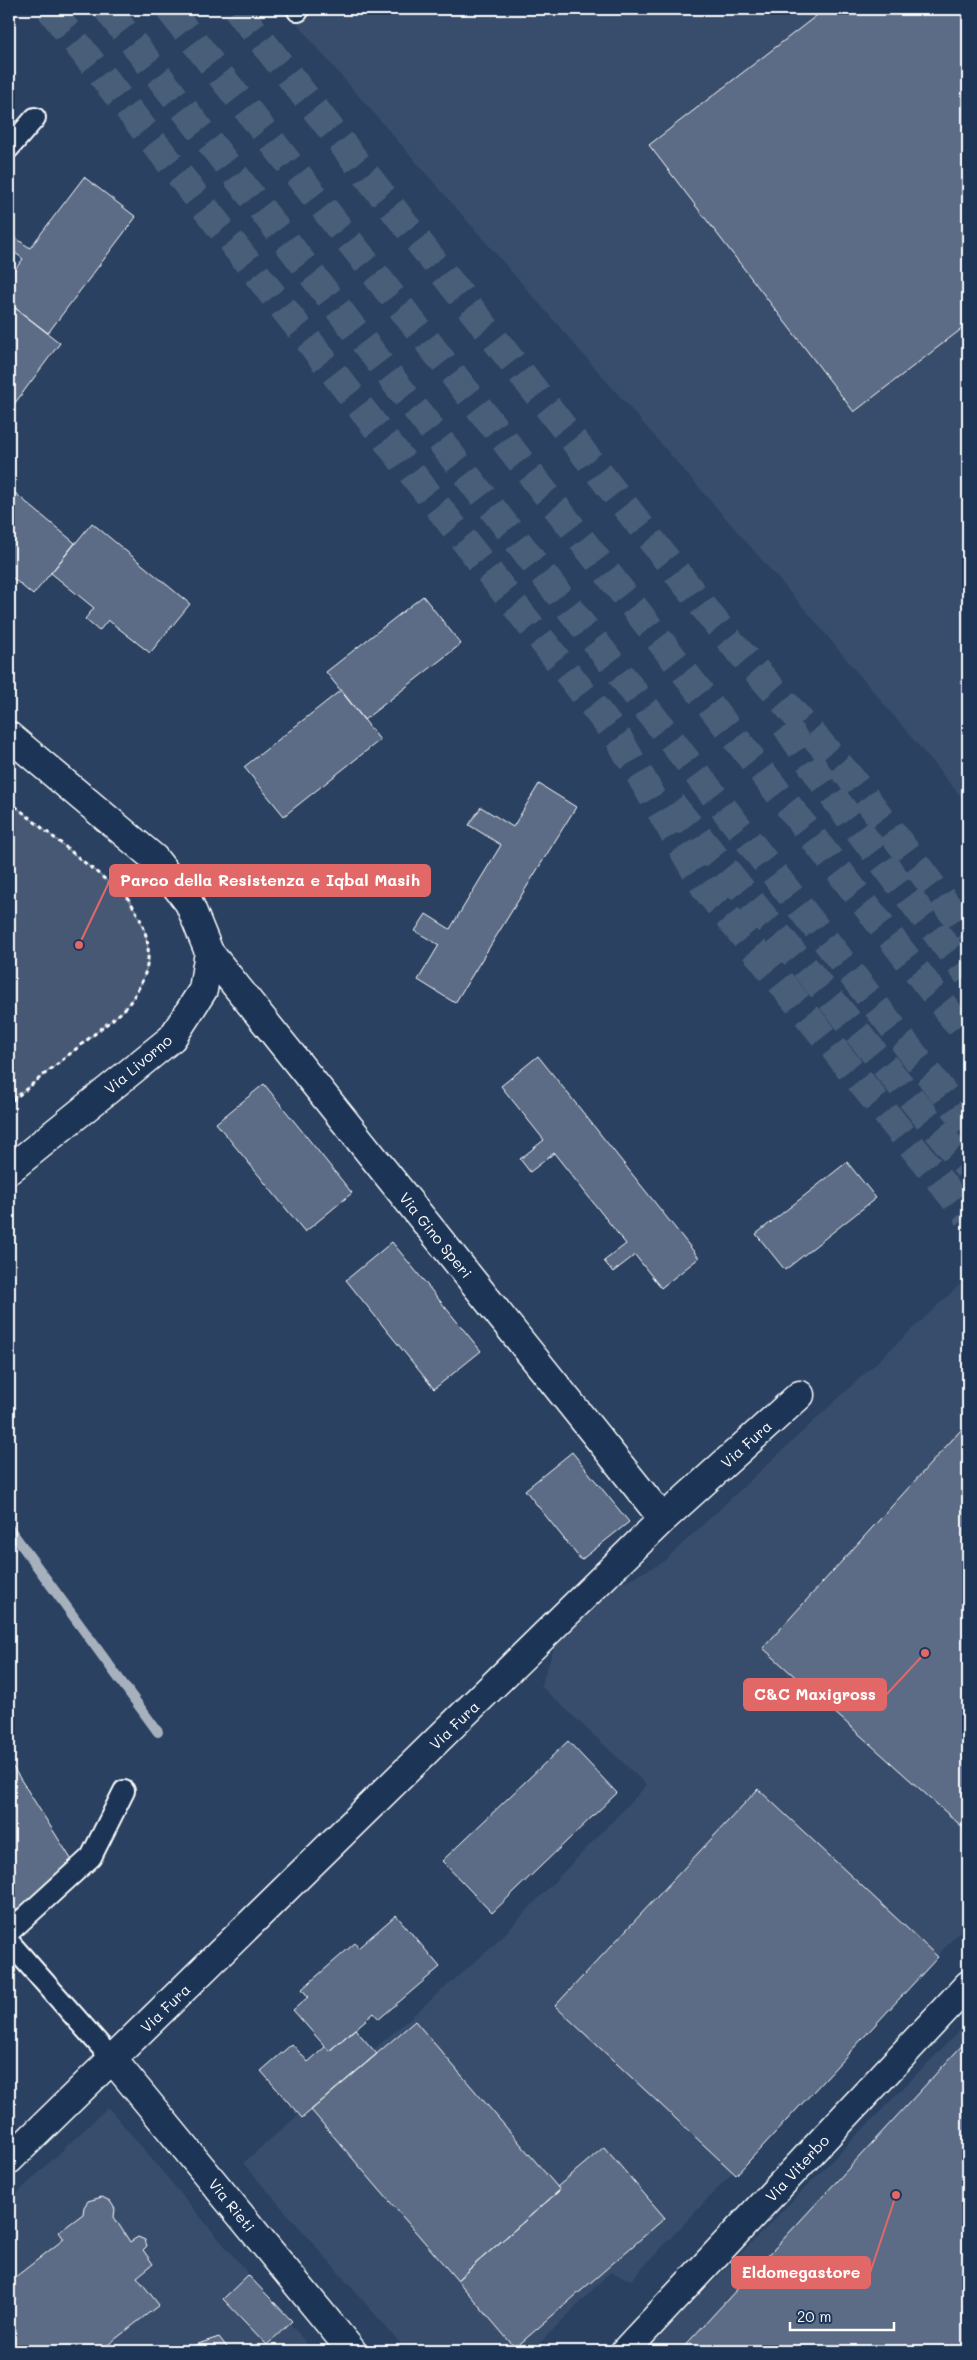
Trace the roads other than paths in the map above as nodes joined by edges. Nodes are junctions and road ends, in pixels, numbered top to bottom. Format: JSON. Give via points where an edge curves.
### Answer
{"nodes":[{"id":1,"x":35,"y":118,"type":"dead end"},
{"id":2,"x":9,"y":148,"type":"edge"},
{"id":3,"x":9,"y":736,"type":"edge"},
{"id":4,"x":209,"y":952,"type":"junction"},
{"id":5,"x":9,"y":1170,"type":"edge"},
{"id":6,"x":800,"y":1395,"type":"dead end"},
{"id":7,"x":664,"y":1519,"type":"junction"},
{"id":8,"x":124,"y":1791,"type":"dead end"},
{"id":9,"x":9,"y":1932,"type":"edge"},
{"id":10,"x":9,"y":1942,"type":"edge"},
{"id":11,"x":968,"y":1984,"type":"edge"},
{"id":12,"x":113,"y":2060,"type":"junction"},
{"id":13,"x":9,"y":2160,"type":"edge"},
{"id":14,"x":352,"y":2351,"type":"edge"},
{"id":15,"x":625,"y":2351,"type":"edge"}],
"edges":[{"from":1,"to":2,"type":"lane"},
{"from":3,"to":4,"type":"street","via":[[154,858],[189,903]]},
{"from":4,"to":5,"type":"street","name":"Via Livorno","via":[[203,990],[172,1038]]},
{"from":4,"to":7,"type":"street","name":"Via Gino Speri"},
{"from":6,"to":7,"type":"street","name":"Via Fura"},
{"from":7,"to":12,"type":"street","name":"Via Fura"},
{"from":8,"to":9,"type":"lane","via":[[91,1857]]},
{"from":10,"to":12,"type":"lane"},
{"from":11,"to":15,"type":"street","name":"Via Viterbo"},
{"from":12,"to":13,"type":"street","name":"Via Fura"},
{"from":12,"to":14,"type":"street","name":"Via Rieti"}]}
